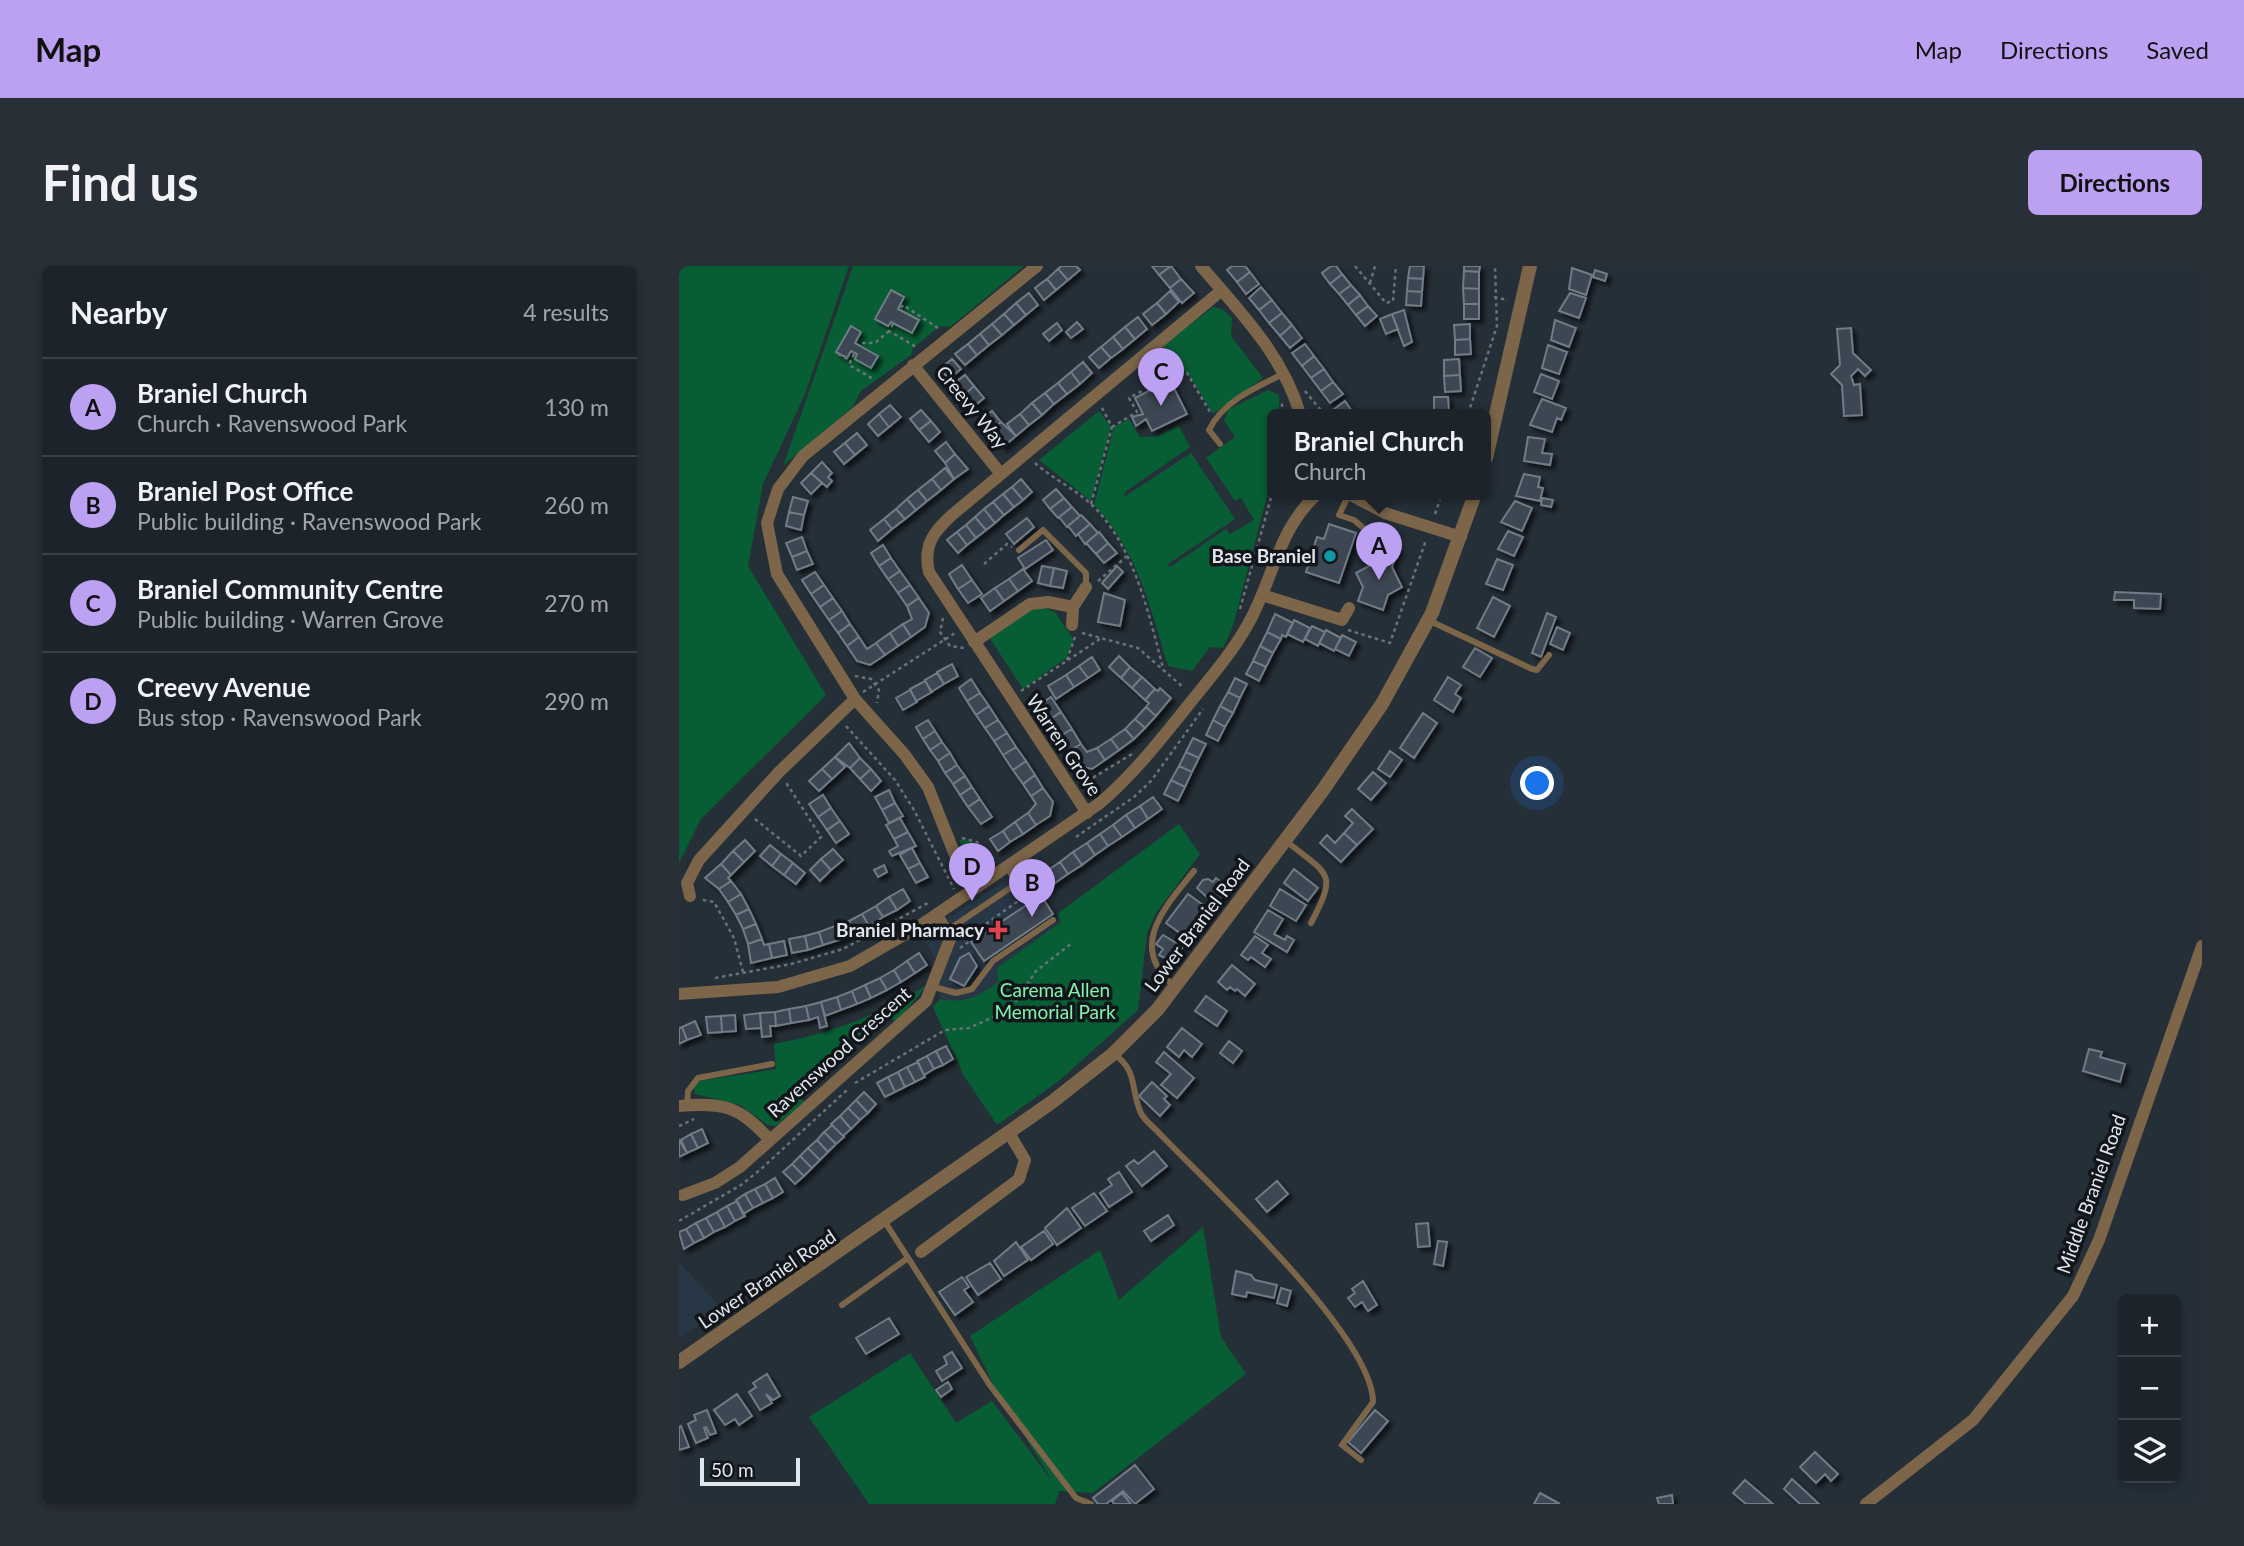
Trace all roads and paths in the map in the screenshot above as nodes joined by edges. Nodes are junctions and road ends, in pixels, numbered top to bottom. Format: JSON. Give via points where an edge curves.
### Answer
{"nodes":[{"id":1,"x":1037,"y":266,"type":"edge"},
{"id":2,"x":1201,"y":266,"type":"edge"},
{"id":3,"x":1355,"y":266,"type":"edge"},
{"id":4,"x":1375,"y":266,"type":"edge"},
{"id":5,"x":1396,"y":266,"type":"edge"},
{"id":6,"x":1495,"y":266,"type":"edge"},
{"id":7,"x":1530,"y":266,"type":"edge"},
{"id":8,"x":1369,"y":283,"type":"junction"},
{"id":9,"x":1222,"y":290,"type":"junction"},
{"id":10,"x":901,"y":308,"type":"dead end"},
{"id":11,"x":893,"y":324,"type":"dead end"},
{"id":12,"x":889,"y":331,"type":"junction"},
{"id":13,"x":948,"y":337,"type":"junction"},
{"id":14,"x":862,"y":343,"type":"dead end"},
{"id":15,"x":838,"y":354,"type":"dead end"},
{"id":16,"x":854,"y":354,"type":"dead end"},
{"id":17,"x":925,"y":356,"type":"junction"},
{"id":18,"x":1161,"y":360,"type":"dead end"},
{"id":19,"x":851,"y":361,"type":"junction"},
{"id":20,"x":913,"y":365,"type":"junction"},
{"id":21,"x":1285,"y":373,"type":"junction"},
{"id":22,"x":884,"y":389,"type":"junction"},
{"id":23,"x":1293,"y":389,"type":"junction"},
{"id":24,"x":1142,"y":391,"type":"dead end"},
{"id":25,"x":1093,"y":397,"type":"junction"},
{"id":26,"x":1299,"y":409,"type":"edge"},
{"id":27,"x":1320,"y":409,"type":"edge"},
{"id":28,"x":1470,"y":409,"type":"edge"},
{"id":29,"x":1214,"y":419,"type":"junction"},
{"id":30,"x":1112,"y":427,"type":"junction"},
{"id":31,"x":1491,"y":436,"type":"edge"},
{"id":32,"x":1220,"y":444,"type":"dead end"},
{"id":33,"x":1025,"y":453,"type":"junction"},
{"id":34,"x":1001,"y":474,"type":"junction"},
{"id":35,"x":1270,"y":500,"type":"edge"},
{"id":36,"x":1311,"y":500,"type":"edge"},
{"id":37,"x":1346,"y":500,"type":"edge"},
{"id":38,"x":1360,"y":500,"type":"edge"},
{"id":39,"x":1440,"y":500,"type":"edge"},
{"id":40,"x":1473,"y":500,"type":"edge"},
{"id":41,"x":1091,"y":504,"type":"junction"},
{"id":42,"x":1430,"y":527,"type":"junction"},
{"id":43,"x":1374,"y":537,"type":"dead end"},
{"id":44,"x":1461,"y":537,"type":"junction"},
{"id":45,"x":1019,"y":550,"type":"joint"},
{"id":46,"x":1127,"y":555,"type":"junction"},
{"id":47,"x":984,"y":564,"type":"dead end"},
{"id":48,"x":1086,"y":587,"type":"junction"},
{"id":49,"x":1262,"y":595,"type":"junction"},
{"id":50,"x":950,"y":606,"type":"junction"},
{"id":51,"x":1073,"y":607,"type":"junction"},
{"id":52,"x":1349,"y":608,"type":"dead end"},
{"id":53,"x":1342,"y":620,"type":"junction"},
{"id":54,"x":1428,"y":620,"type":"junction"},
{"id":55,"x":1249,"y":624,"type":"junction"},
{"id":56,"x":964,"y":627,"type":"junction"},
{"id":57,"x":1075,"y":629,"type":"junction"},
{"id":58,"x":1103,"y":637,"type":"junction"},
{"id":59,"x":945,"y":639,"type":"junction"},
{"id":60,"x":976,"y":644,"type":"junction"},
{"id":61,"x":1549,"y":655,"type":"dead end"},
{"id":62,"x":1067,"y":660,"type":"junction"},
{"id":63,"x":1164,"y":668,"type":"junction"},
{"id":64,"x":842,"y":677,"type":"junction"},
{"id":65,"x":875,"y":684,"type":"junction"},
{"id":66,"x":1010,"y":698,"type":"junction"},
{"id":67,"x":1194,"y":698,"type":"junction"},
{"id":68,"x":855,"y":699,"type":"junction"},
{"id":69,"x":837,"y":716,"type":"junction"},
{"id":70,"x":871,"y":719,"type":"junction"},
{"id":71,"x":1146,"y":756,"type":"junction"},
{"id":72,"x":779,"y":772,"type":"junction"},
{"id":73,"x":1140,"y":778,"type":"dead end"},
{"id":74,"x":1147,"y":784,"type":"dead end"},
{"id":75,"x":1072,"y":790,"type":"junction"},
{"id":76,"x":744,"y":810,"type":"junction"},
{"id":77,"x":1087,"y":813,"type":"junction"},
{"id":78,"x":948,"y":839,"type":"junction"},
{"id":79,"x":1285,"y":840,"type":"junction"},
{"id":80,"x":1004,"y":868,"type":"junction"},
{"id":81,"x":1194,"y":871,"type":"dead end"},
{"id":82,"x":1021,"y":873,"type":"dead end"},
{"id":83,"x":974,"y":883,"type":"junction"},
{"id":84,"x":689,"y":896,"type":"joint"},
{"id":85,"x":932,"y":901,"type":"dead end"},
{"id":86,"x":937,"y":914,"type":"junction"},
{"id":87,"x":1053,"y":920,"type":"dead end"},
{"id":88,"x":1311,"y":923,"type":"dead end"},
{"id":89,"x":948,"y":930,"type":"junction"},
{"id":90,"x":1072,"y":943,"type":"dead end"},
{"id":91,"x":2202,"y":946,"type":"edge"},
{"id":92,"x":949,"y":947,"type":"junction"},
{"id":93,"x":743,"y":973,"type":"junction"},
{"id":94,"x":709,"y":978,"type":"dead end"},
{"id":95,"x":934,"y":987,"type":"junction"},
{"id":96,"x":1175,"y":987,"type":"junction"},
{"id":97,"x":679,"y":994,"type":"edge"},
{"id":98,"x":1113,"y":1054,"type":"junction"},
{"id":99,"x":772,"y":1064,"type":"dead end"},
{"id":100,"x":683,"y":1105,"type":"edge"},
{"id":101,"x":1009,"y":1133,"type":"junction"},
{"id":102,"x":771,"y":1140,"type":"junction"},
{"id":103,"x":686,"y":1200,"type":"joint"},
{"id":104,"x":694,"y":1212,"type":"junction"},
{"id":105,"x":679,"y":1221,"type":"edge"},
{"id":106,"x":885,"y":1222,"type":"junction"},
{"id":107,"x":921,"y":1252,"type":"dead end"},
{"id":108,"x":908,"y":1258,"type":"junction"},
{"id":109,"x":842,"y":1305,"type":"dead end"},
{"id":110,"x":679,"y":1362,"type":"edge"},
{"id":111,"x":1361,"y":1460,"type":"dead end"},
{"id":112,"x":1075,"y":1501,"type":"edge"},
{"id":113,"x":1091,"y":1504,"type":"edge"},
{"id":114,"x":1866,"y":1504,"type":"edge"}],
"edges":[{"from":1,"to":13,"type":"street"},
{"from":2,"to":9,"type":"street"},
{"from":3,"to":8,"type":"path"},
{"from":4,"to":8,"type":"path"},
{"from":5,"to":8,"type":"path","via":[[1393,300],[1386,303]]},
{"from":6,"to":28,"type":"path","via":[[1497,326]]},
{"from":7,"to":31,"type":"street"},
{"from":9,"to":21,"type":"street"},
{"from":9,"to":25,"type":"street","name":"Warren Grove"},
{"from":10,"to":13,"type":"path","via":[[903,305],[937,325]]},
{"from":11,"to":12,"type":"path"},
{"from":12,"to":14,"type":"path","via":[[875,343]]},
{"from":12,"to":17,"type":"path"},
{"from":13,"to":17,"type":"street"},
{"from":15,"to":19,"type":"path"},
{"from":16,"to":19,"type":"path"},
{"from":17,"to":20,"type":"street"},
{"from":18,"to":29,"type":"path","via":[[1187,373]]},
{"from":19,"to":22,"type":"path","via":[[849,365]]},
{"from":20,"to":22,"type":"street"},
{"from":20,"to":34,"type":"street","name":"Creevy Way"},
{"from":21,"to":23,"type":"street"},
{"from":21,"to":29,"type":"lane","via":[[1230,404]]},
{"from":22,"to":64,"type":"street","via":[[803,456],[778,489],[767,523],[777,574]]},
{"from":23,"to":26,"type":"street"},
{"from":23,"to":27,"type":"path","via":[[1307,391]]},
{"from":24,"to":30,"type":"path","via":[[1129,398],[1137,412]]},
{"from":25,"to":30,"type":"path"},
{"from":25,"to":33,"type":"street","name":"Warren Grove"},
{"from":29,"to":32,"type":"lane","via":[[1209,430]]},
{"from":30,"to":41,"type":"path"},
{"from":33,"to":34,"type":"street","name":"Warren Grove"},
{"from":33,"to":41,"type":"path"},
{"from":34,"to":50,"type":"street","name":"Warren Grove","via":[[940,526],[926,551],[929,572]]},
{"from":35,"to":55,"type":"path","via":[[1240,608]]},
{"from":36,"to":49,"type":"street","via":[[1291,522]]},
{"from":37,"to":43,"type":"lane","via":[[1339,514]]},
{"from":38,"to":42,"type":"street"},
{"from":39,"to":42,"type":"path"},
{"from":40,"to":44,"type":"street","name":"Lower Braniel Road"},
{"from":41,"to":46,"type":"path"},
{"from":42,"to":44,"type":"street"},
{"from":42,"to":53,"type":"path","via":[[1390,643],[1348,631]]},
{"from":44,"to":54,"type":"street","name":"Lower Braniel Road"},
{"from":45,"to":47,"type":"path","via":[[1007,544]]},
{"from":45,"to":48,"type":"lane","via":[[1043,530],[1086,573]]},
{"from":46,"to":48,"type":"path"},
{"from":46,"to":63,"type":"path"},
{"from":48,"to":51,"type":"street"},
{"from":49,"to":53,"type":"street"},
{"from":49,"to":55,"type":"street"},
{"from":50,"to":56,"type":"street","name":"Warren Grove"},
{"from":50,"to":59,"type":"path","via":[[940,632]]},
{"from":51,"to":57,"type":"street"},
{"from":51,"to":60,"type":"street","via":[[1030,604]]},
{"from":52,"to":53,"type":"street"},
{"from":54,"to":61,"type":"lane","via":[[1532,669],[1537,670]]},
{"from":54,"to":79,"type":"street","name":"Lower Braniel Road","via":[[1367,726]]},
{"from":55,"to":67,"type":"street"},
{"from":56,"to":59,"type":"path"},
{"from":56,"to":60,"type":"street","name":"Warren Grove"},
{"from":57,"to":58,"type":"path"},
{"from":57,"to":62,"type":"path"},
{"from":58,"to":62,"type":"path","name":"Warren Grove"},
{"from":58,"to":63,"type":"path","via":[[1137,648]]},
{"from":59,"to":60,"type":"path","via":[[950,646]]},
{"from":59,"to":65,"type":"path"},
{"from":60,"to":66,"type":"street","name":"Warren Grove"},
{"from":62,"to":66,"type":"path","name":"Warren Grove"},
{"from":63,"to":67,"type":"path"},
{"from":64,"to":65,"type":"path","via":[[871,679]]},
{"from":64,"to":68,"type":"street"},
{"from":65,"to":68,"type":"path"},
{"from":65,"to":70,"type":"path","via":[[879,690]]},
{"from":66,"to":75,"type":"street","name":"Warren Grove"},
{"from":67,"to":71,"type":"street"},
{"from":68,"to":69,"type":"street"},
{"from":68,"to":70,"type":"street"},
{"from":69,"to":72,"type":"street"},
{"from":69,"to":83,"type":"path","via":[[895,780],[954,889]]},
{"from":70,"to":78,"type":"street","via":[[915,767],[937,806]]},
{"from":71,"to":75,"type":"path","via":[[1130,754]]},
{"from":71,"to":77,"type":"street","via":[[1119,788]]},
{"from":72,"to":76,"type":"street"},
{"from":72,"to":76,"type":"path","via":[[821,836],[801,856]]},
{"from":73,"to":74,"type":"path"},
{"from":75,"to":77,"type":"street","name":"Warren Grove"},
{"from":76,"to":84,"type":"street","via":[[692,870]]},
{"from":77,"to":80,"type":"street"},
{"from":78,"to":80,"type":"path","via":[[970,838]]},
{"from":78,"to":83,"type":"street"},
{"from":79,"to":88,"type":"lane","via":[[1321,870],[1328,882]]},
{"from":79,"to":96,"type":"street","name":"Lower Braniel Road"},
{"from":80,"to":83,"type":"street"},
{"from":80,"to":89,"type":"lane","via":[[1016,884]]},
{"from":81,"to":96,"type":"lane","via":[[1159,920],[1150,950],[1159,971]]},
{"from":82,"to":92,"type":"path","via":[[1034,890]]},
{"from":83,"to":86,"type":"street"},
{"from":84,"to":93,"type":"path","via":[[714,902],[719,908],[734,938]]},
{"from":85,"to":93,"type":"path","via":[[843,948]]},
{"from":86,"to":89,"type":"street"},
{"from":86,"to":97,"type":"street","via":[[871,956],[825,975],[778,987]]},
{"from":87,"to":95,"type":"lane","via":[[993,961],[972,989],[956,993]]},
{"from":89,"to":92,"type":"street","name":"Ravenswood Crescent"},
{"from":90,"to":104,"type":"path","via":[[1035,971],[1016,1001],[1000,1014],[969,1028],[945,1030],[867,1074],[761,1169]]},
{"from":91,"to":114,"type":"street","name":"Middle Braniel Road","via":[[2099,1240],[2073,1296],[1973,1420]]},
{"from":92,"to":95,"type":"street","name":"Ravenswood Crescent"},
{"from":93,"to":94,"type":"path"},
{"from":95,"to":102,"type":"street","name":"Ravenswood Crescent","via":[[916,1011]]},
{"from":96,"to":98,"type":"street","name":"Lower Braniel Road"},
{"from":98,"to":101,"type":"street","name":"Lower Braniel Road"},
{"from":98,"to":111,"type":"lane","via":[[1132,1073],[1141,1114],[1311,1294],[1353,1349],[1367,1374],[1373,1402],[1342,1445]]},
{"from":99,"to":100,"type":"lane","via":[[698,1078]]},
{"from":100,"to":102,"type":"street","name":"Ravenswood Crescent","via":[[736,1110]]},
{"from":101,"to":106,"type":"street","name":"Lower Braniel Road"},
{"from":101,"to":107,"type":"street","via":[[1025,1160],[1019,1179]]},
{"from":102,"to":103,"type":"street","name":"Ravenswood Crescent","via":[[733,1173]]},
{"from":103,"to":104,"type":"path"},
{"from":104,"to":105,"type":"path"},
{"from":106,"to":108,"type":"lane"},
{"from":106,"to":110,"type":"street","name":"Lower Braniel Road"},
{"from":108,"to":109,"type":"lane"},
{"from":108,"to":112,"type":"lane","via":[[989,1384]]},
{"from":112,"to":113,"type":"lane"}]}
